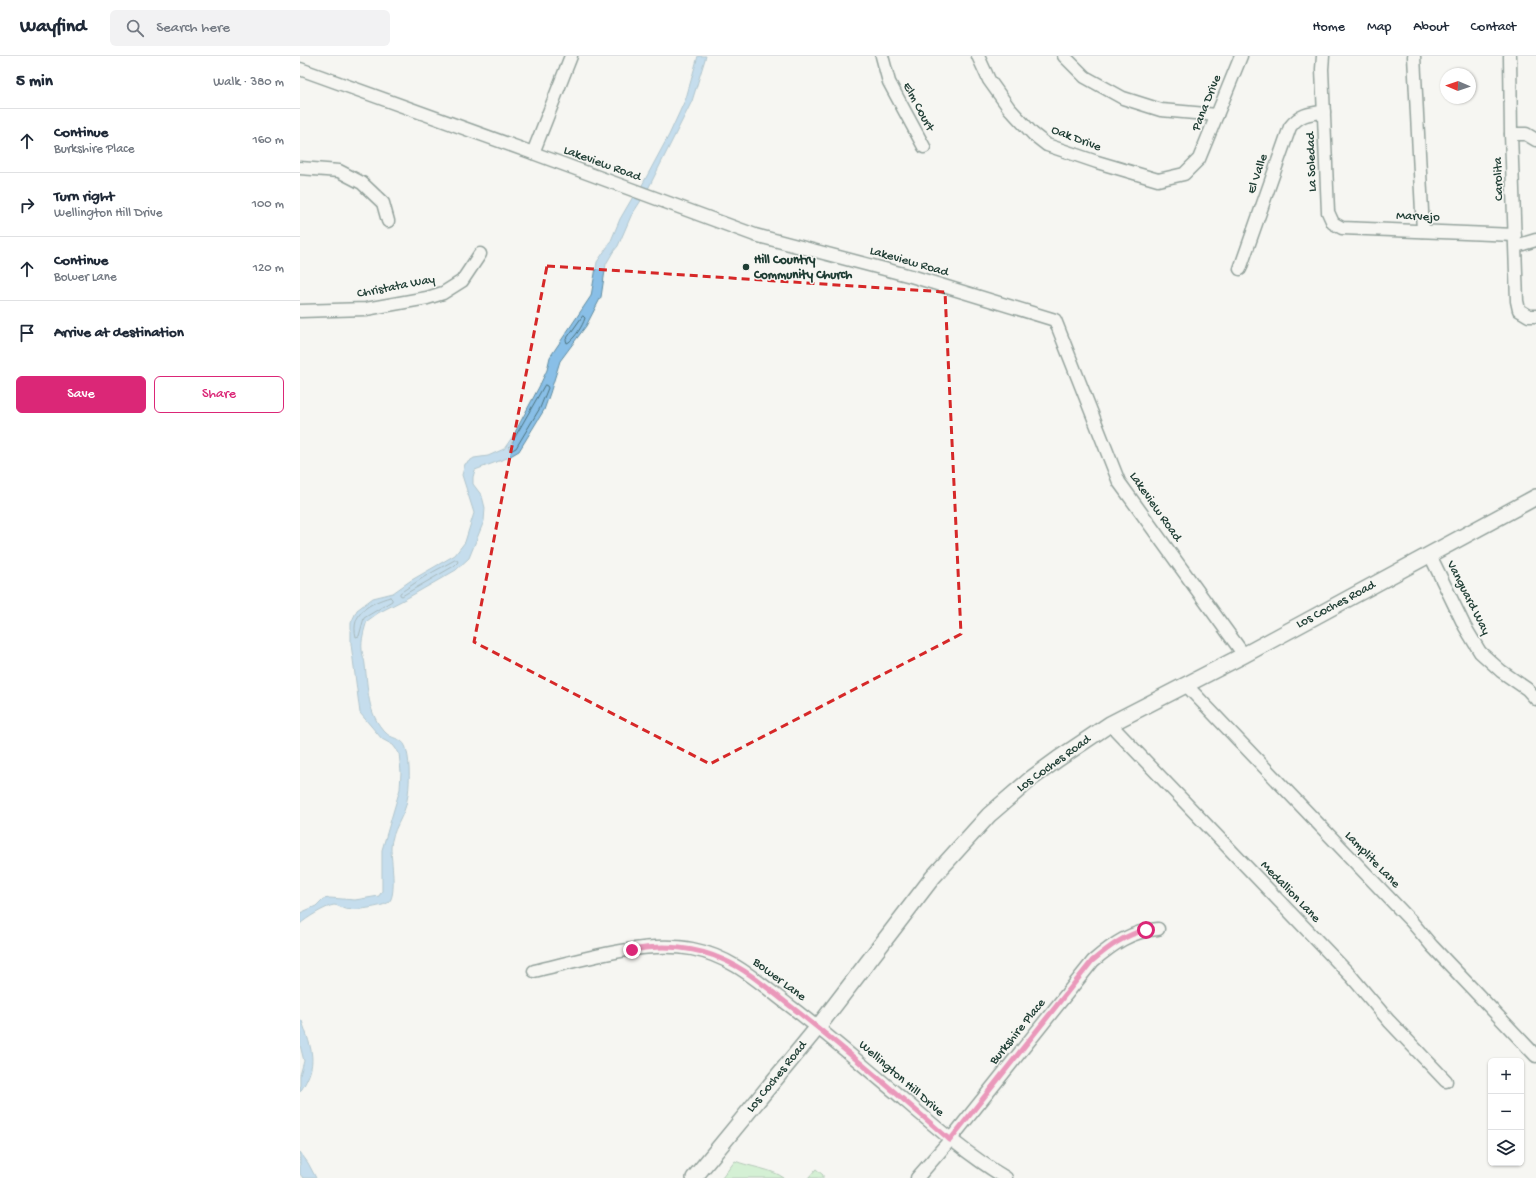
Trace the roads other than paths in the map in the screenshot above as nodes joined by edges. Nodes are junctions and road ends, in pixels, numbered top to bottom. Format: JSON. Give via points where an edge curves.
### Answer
{"nodes":[{"id":1,"x":571,"y":56,"type":"edge"},
{"id":2,"x":882,"y":56,"type":"edge"},
{"id":3,"x":978,"y":56,"type":"edge"},
{"id":4,"x":1064,"y":56,"type":"edge"},
{"id":5,"x":1241,"y":56,"type":"edge"},
{"id":6,"x":1323,"y":56,"type":"edge"},
{"id":7,"x":1414,"y":56,"type":"edge"},
{"id":8,"x":1510,"y":56,"type":"edge"},
{"id":9,"x":300,"y":69,"type":"edge"},
{"id":10,"x":1324,"y":112,"type":"junction"},
{"id":11,"x":1217,"y":115,"type":"junction"},
{"id":12,"x":1511,"y":134,"type":"junction"},
{"id":13,"x":1536,"y":140,"type":"edge"},
{"id":14,"x":924,"y":147,"type":"dead end"},
{"id":15,"x":533,"y":153,"type":"junction"},
{"id":16,"x":1199,"y":159,"type":"joint"},
{"id":17,"x":300,"y":168,"type":"edge"},
{"id":18,"x":1328,"y":212,"type":"joint"},
{"id":19,"x":388,"y":221,"type":"dead end"},
{"id":20,"x":1423,"y":231,"type":"junction"},
{"id":21,"x":1536,"y":240,"type":"edge"},
{"id":22,"x":1515,"y":241,"type":"junction"},
{"id":23,"x":480,"y":254,"type":"dead end"},
{"id":24,"x":1240,"y":268,"type":"dead end"},
{"id":25,"x":300,"y":311,"type":"edge"},
{"id":26,"x":1536,"y":316,"type":"edge"},
{"id":27,"x":1536,"y":497,"type":"edge"},
{"id":28,"x":1430,"y":555,"type":"junction"},
{"id":29,"x":1244,"y":655,"type":"junction"},
{"id":30,"x":1186,"y":685,"type":"junction"},
{"id":31,"x":1536,"y":699,"type":"edge"},
{"id":32,"x":1110,"y":724,"type":"junction"},
{"id":33,"x":1158,"y":929,"type":"dead end"},
{"id":34,"x":534,"y":971,"type":"dead end"},
{"id":35,"x":818,"y":1027,"type":"junction"},
{"id":36,"x":1536,"y":1056,"type":"edge"},
{"id":37,"x":1446,"y":1081,"type":"dead end"},
{"id":38,"x":950,"y":1140,"type":"junction"},
{"id":39,"x":694,"y":1178,"type":"edge"},
{"id":40,"x":917,"y":1178,"type":"edge"},
{"id":41,"x":1006,"y":1178,"type":"edge"}],
"edges":[{"from":1,"to":15,"type":"street"},
{"from":2,"to":14,"type":"street","name":"Elm Court","via":[[889,82]]},
{"from":3,"to":16,"type":"street","name":"Oak Drive","via":[[1009,108],[1047,146],[1158,180],[1184,174]]},
{"from":4,"to":11,"type":"street","via":[[1085,77],[1123,98],[1161,110]]},
{"from":5,"to":11,"type":"street","name":"Pana Drive"},
{"from":6,"to":10,"type":"street","name":"La Soledad"},
{"from":7,"to":20,"type":"street"},
{"from":8,"to":12,"type":"street","name":"Carolita"},
{"from":9,"to":15,"type":"street","name":"Lakeview Road"},
{"from":10,"to":18,"type":"street","name":"La Soledad"},
{"from":10,"to":24,"type":"street","name":"El Valle","via":[[1309,113],[1295,120],[1290,127]]},
{"from":11,"to":16,"type":"street","name":"Pana Drive"},
{"from":12,"to":13,"type":"street","via":[[1526,134]]},
{"from":12,"to":22,"type":"street","name":"Carolita"},
{"from":15,"to":29,"type":"street","name":"Lakeview Road","via":[[755,235],[912,276],[1055,320],[1119,482]]},
{"from":17,"to":19,"type":"street","via":[[339,171],[362,184],[382,203]]},
{"from":18,"to":20,"type":"street","name":"Marvejo","via":[[1333,223],[1342,228]]},
{"from":20,"to":22,"type":"street","name":"Marvejo"},
{"from":21,"to":22,"type":"street","name":"Marvejo"},
{"from":22,"to":26,"type":"street","name":"Carolita","via":[[1519,310],[1529,316]]},
{"from":23,"to":25,"type":"street","name":"Christata Way","via":[[462,280],[443,293],[366,309]]},
{"from":27,"to":28,"type":"main road","name":"Los Coches Road"},
{"from":28,"to":29,"type":"main road","name":"Los Coches Road"},
{"from":28,"to":31,"type":"street","name":"Vanguard Way","via":[[1480,652]]},
{"from":29,"to":30,"type":"main road","name":"Los Coches Road"},
{"from":30,"to":32,"type":"main road","name":"Los Coches Road"},
{"from":30,"to":36,"type":"street","name":"Lamplite Lane"},
{"from":32,"to":35,"type":"main road","name":"Los Coches Road","via":[[1032,778],[989,816],[933,877]]},
{"from":32,"to":37,"type":"street","name":"Medallion Lane","via":[[1351,976],[1389,1021]]},
{"from":33,"to":38,"type":"street","name":"Burkshire Place","via":[[1129,936],[1110,946],[1092,961]]},
{"from":34,"to":35,"type":"street","name":"Bower Lane","via":[[636,949],[692,949],[723,959],[746,972]]},
{"from":35,"to":38,"type":"street","name":"Wellington Hill Drive"},
{"from":35,"to":39,"type":"main road","name":"Los Coches Road"},
{"from":38,"to":40,"type":"street","name":"Burkshire Place"},
{"from":38,"to":41,"type":"street","name":"Wellington Hill Drive"}]}
